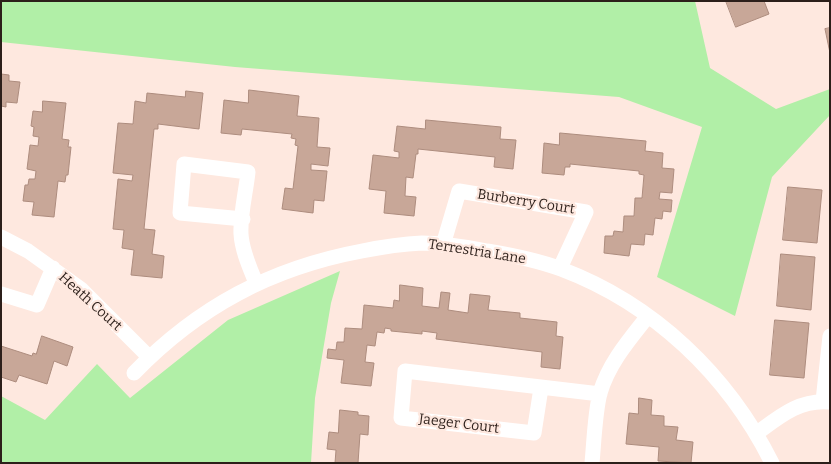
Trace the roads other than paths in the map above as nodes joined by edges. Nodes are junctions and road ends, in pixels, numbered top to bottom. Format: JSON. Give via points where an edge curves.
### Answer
{"nodes":[{"id":1,"x":243,"y":219,"type":"junction"},
{"id":2,"x":2,"y":238,"type":"edge"},
{"id":3,"x":443,"y":245,"type":"junction"},
{"id":4,"x":53,"y":268,"type":"junction"},
{"id":5,"x":560,"y":268,"type":"junction"},
{"id":6,"x":256,"y":283,"type":"junction"},
{"id":7,"x":1,"y":294,"type":"edge"},
{"id":8,"x":648,"y":316,"type":"junction"},
{"id":9,"x":830,"y":336,"type":"edge"},
{"id":10,"x":149,"y":357,"type":"junction"},
{"id":11,"x":134,"y":372,"type":"dead end"},
{"id":12,"x":541,"y":388,"type":"junction"},
{"id":13,"x":600,"y":394,"type":"junction"},
{"id":14,"x":827,"y":402,"type":"edge"},
{"id":15,"x":757,"y":433,"type":"junction"},
{"id":16,"x":592,"y":463,"type":"edge"},
{"id":17,"x":772,"y":463,"type":"edge"}],
"edges":[{"from":1,"to":1,"type":"street","via":[[248,172],[184,164],[180,213]]},
{"from":1,"to":6,"type":"street","via":[[242,240]]},
{"from":2,"to":4,"type":"street","name":"Heath Court"},
{"from":3,"to":5,"type":"street","name":"Terrestria Lane","via":[[502,253]]},
{"from":3,"to":5,"type":"street","name":"Burberry Court","via":[[460,191],[586,212]]},
{"from":3,"to":6,"type":"street","name":"Terrestria Lane","via":[[395,246],[328,258]]},
{"from":4,"to":7,"type":"street","via":[[37,305]]},
{"from":4,"to":10,"type":"street","name":"Heath Court","via":[[90,297]]},
{"from":5,"to":8,"type":"street","name":"Terrestria Lane","via":[[606,289]]},
{"from":6,"to":10,"type":"street","name":"Terrestria Lane","via":[[201,315]]},
{"from":8,"to":13,"type":"street","via":[[617,357]]},
{"from":8,"to":15,"type":"street","name":"Terrestria Lane","via":[[691,351]]},
{"from":9,"to":14,"type":"street"},
{"from":10,"to":11,"type":"street","name":"Terrestria Lane"},
{"from":12,"to":12,"type":"street","name":"Jaeger Court","via":[[405,371],[401,418],[534,433]]},
{"from":12,"to":13,"type":"street","name":"Jaeger Court"},
{"from":13,"to":16,"type":"street"},
{"from":14,"to":15,"type":"street","via":[[814,402],[785,412]]},
{"from":15,"to":17,"type":"street","name":"Terrestria Lane"}]}
